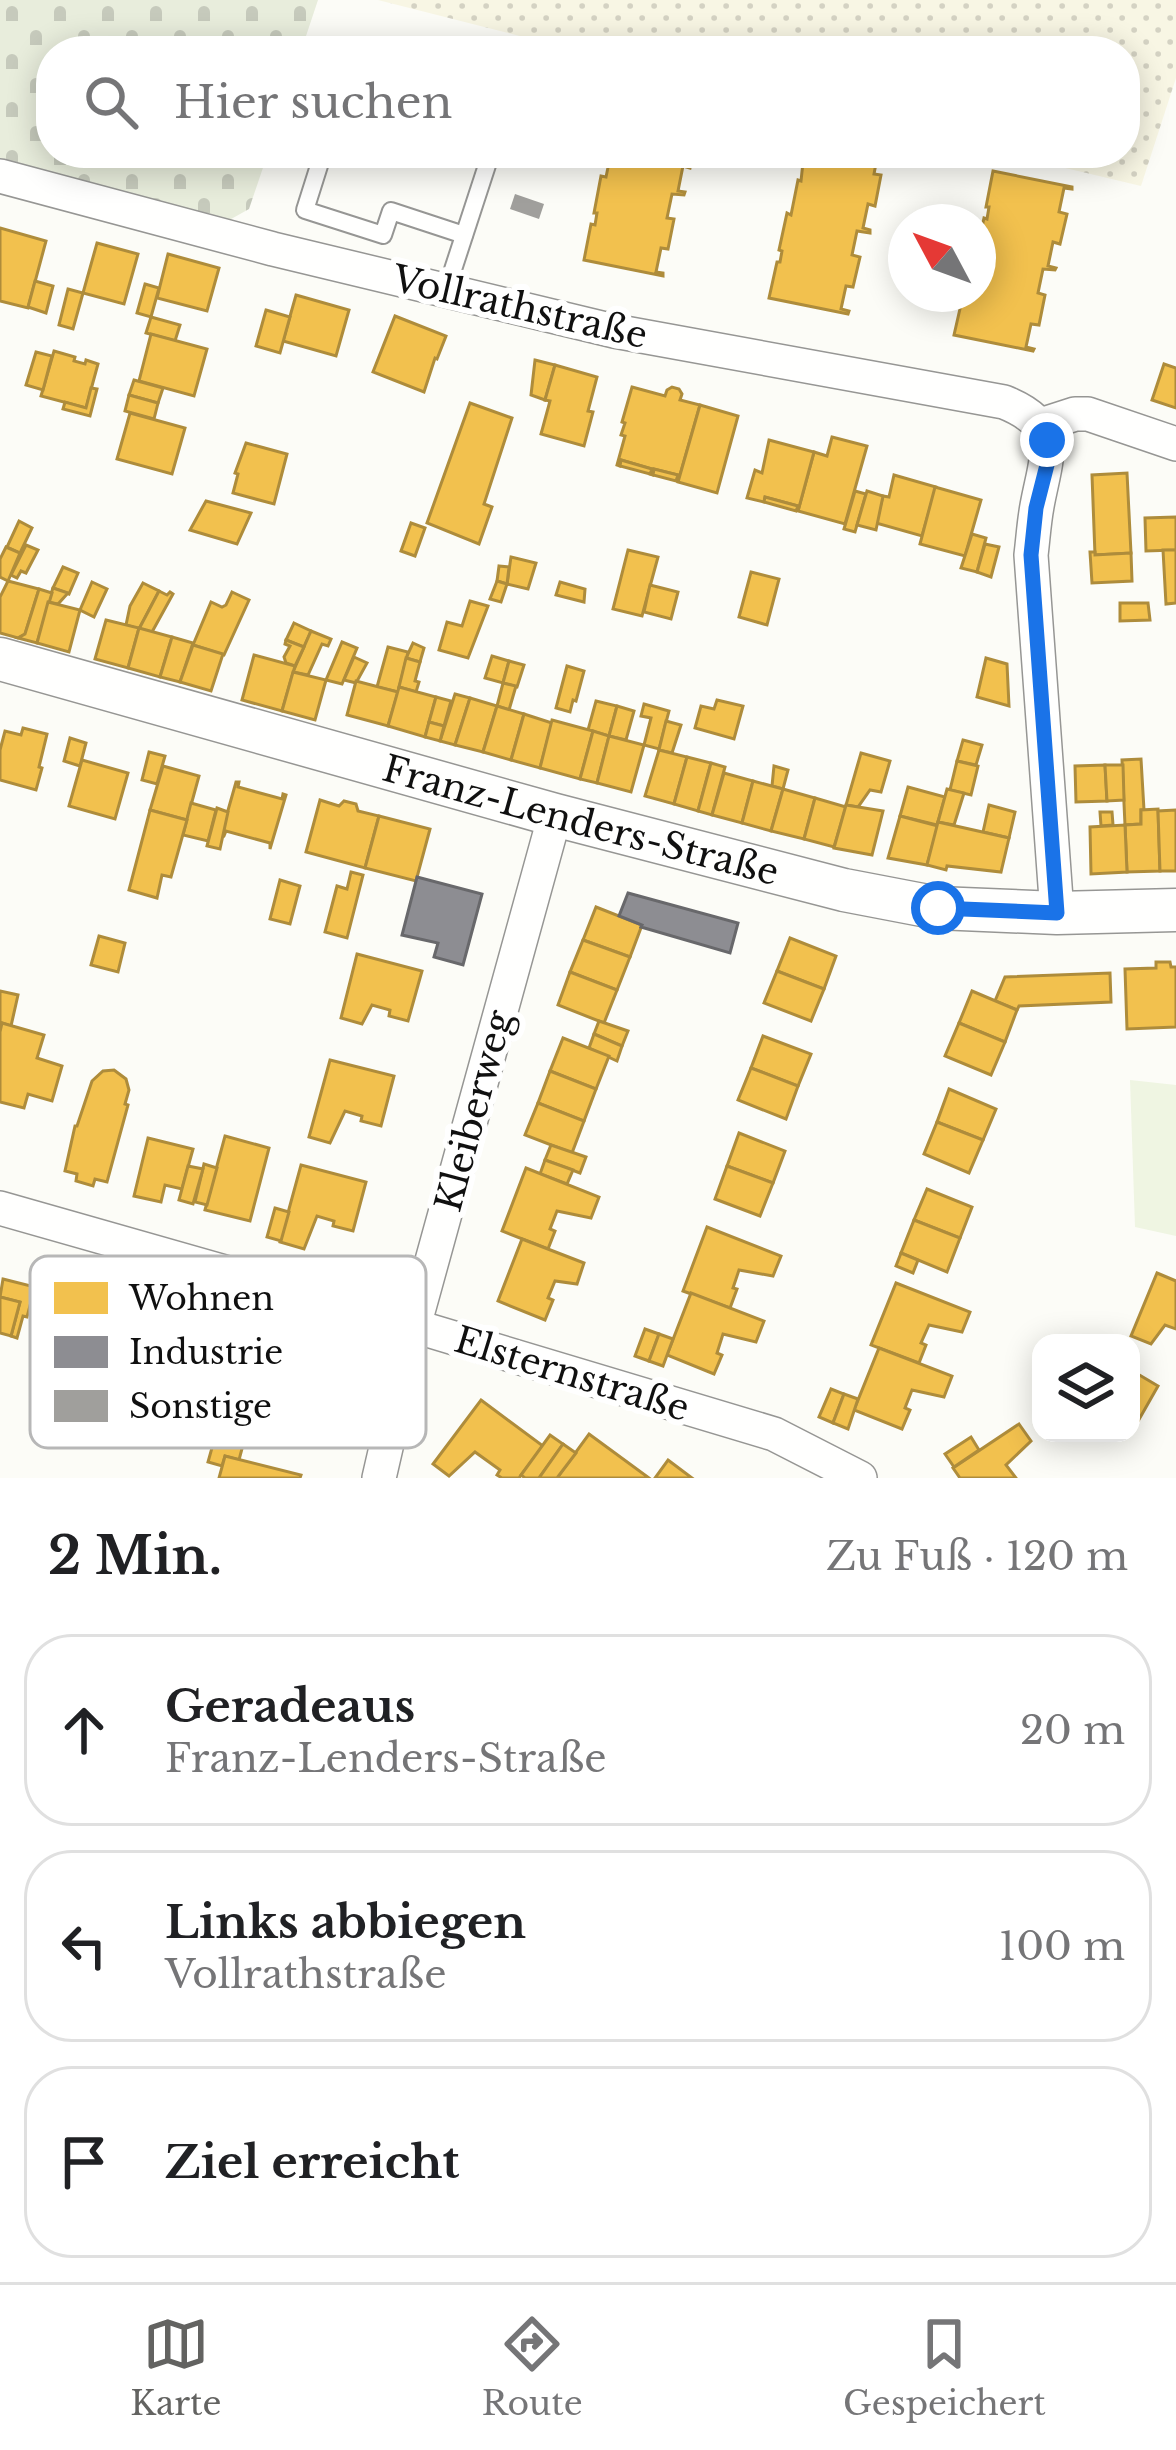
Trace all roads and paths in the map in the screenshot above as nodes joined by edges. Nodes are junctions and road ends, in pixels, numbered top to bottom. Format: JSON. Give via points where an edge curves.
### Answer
{"nodes":[{"id":1,"x":318,"y":168,"type":"edge"},
{"id":2,"x":486,"y":168,"type":"edge"},
{"id":3,"x":0,"y":176,"type":"edge"},
{"id":4,"x":464,"y":235,"type":"junction"},
{"id":5,"x":446,"y":291,"type":"junction"},
{"id":6,"x":1040,"y":424,"type":"junction"},
{"id":7,"x":1176,"y":444,"type":"edge"},
{"id":8,"x":0,"y":659,"type":"edge"},
{"id":9,"x":555,"y":815,"type":"junction"},
{"id":10,"x":1176,"y":910,"type":"edge"},
{"id":11,"x":1057,"y":913,"type":"junction"},
{"id":12,"x":0,"y":1208,"type":"edge"},
{"id":13,"x":168,"y":1256,"type":"edge"},
{"id":14,"x":426,"y":1283,"type":"edge"},
{"id":15,"x":426,"y":1330,"type":"edge"},
{"id":16,"x":386,"y":1448,"type":"edge"},
{"id":17,"x":379,"y":1478,"type":"edge"},
{"id":18,"x":860,"y":1478,"type":"edge"}],
"edges":[{"from":1,"to":4,"type":"lane","via":[[305,210],[383,235],[391,212]]},
{"from":2,"to":4,"type":"lane"},
{"from":3,"to":5,"type":"street","name":"Vollrathstraße"},
{"from":4,"to":5,"type":"lane"},
{"from":5,"to":6,"type":"street","name":"Vollrathstraße","via":[[614,331],[1004,402]]},
{"from":6,"to":7,"type":"street","via":[[1088,414]]},
{"from":6,"to":11,"type":"street","via":[[1048,461],[1031,555]]},
{"from":8,"to":9,"type":"street","name":"Franz-Lenders-Straße"},
{"from":9,"to":11,"type":"street","name":"Franz-Lenders-Straße","via":[[844,890],[938,908]]},
{"from":9,"to":14,"type":"street","name":"Kleiberweg"},
{"from":10,"to":11,"type":"street","name":"Franz-Lenders-Straße"},
{"from":12,"to":13,"type":"street","name":"Elsternstraße"},
{"from":15,"to":18,"type":"street","name":"Elsternstraße","via":[[774,1434]]},
{"from":16,"to":17,"type":"street","name":"Kleiberweg"}]}
